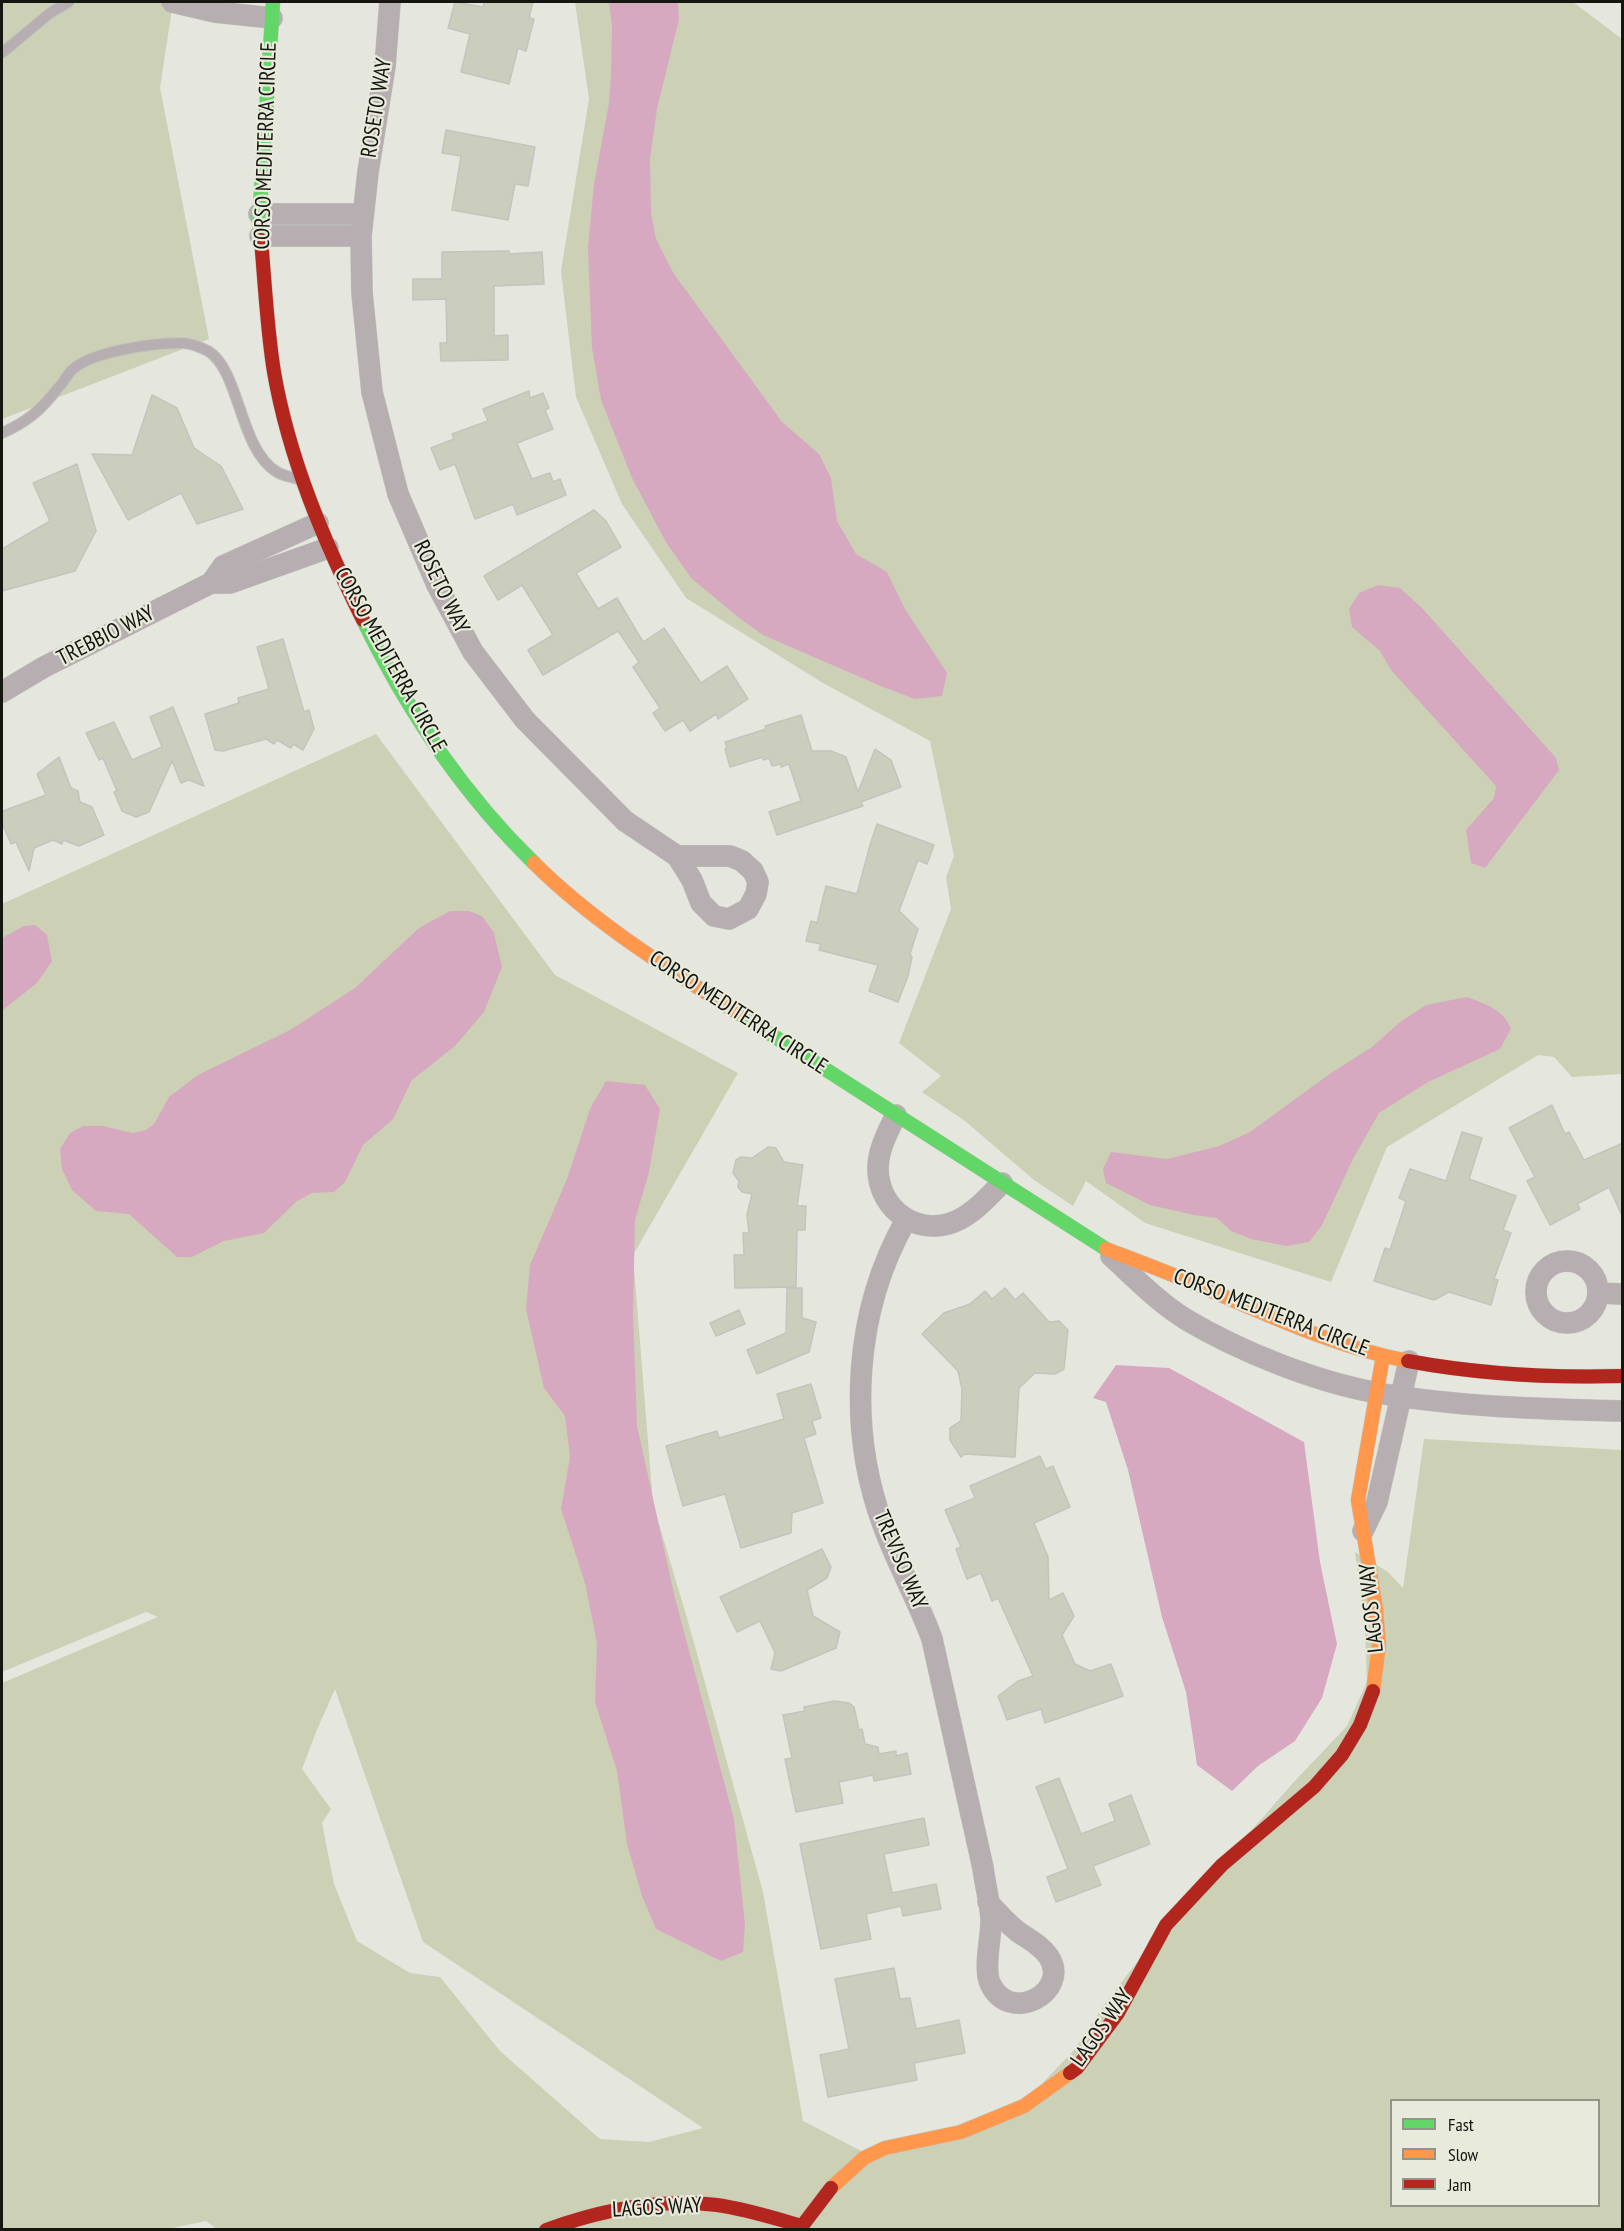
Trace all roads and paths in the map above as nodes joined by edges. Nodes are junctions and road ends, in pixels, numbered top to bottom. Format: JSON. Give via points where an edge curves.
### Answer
{"nodes":[{"id":1,"x":69,"y":2,"type":"edge"},
{"id":2,"x":172,"y":2,"type":"edge"},
{"id":3,"x":390,"y":2,"type":"edge"},
{"id":4,"x":272,"y":10,"type":"edge"},
{"id":5,"x":2,"y":53,"type":"edge"},
{"id":6,"x":259,"y":214,"type":"junction"},
{"id":7,"x":362,"y":214,"type":"junction"},
{"id":8,"x":260,"y":236,"type":"junction"},
{"id":9,"x":361,"y":236,"type":"junction"},
{"id":10,"x":2,"y":433,"type":"edge"},
{"id":11,"x":302,"y":480,"type":"junction"},
{"id":12,"x":318,"y":523,"type":"junction"},
{"id":13,"x":328,"y":548,"type":"junction"},
{"id":14,"x":211,"y":583,"type":"junction"},
{"id":15,"x":2,"y":692,"type":"edge"},
{"id":16,"x":677,"y":856,"type":"dead end"},
{"id":17,"x":896,"y":1115,"type":"junction"},
{"id":18,"x":1002,"y":1183,"type":"junction"},
{"id":19,"x":906,"y":1220,"type":"junction"},
{"id":20,"x":1102,"y":1247,"type":"junction"},
{"id":21,"x":1599,"y":1293,"type":"dead end"},
{"id":22,"x":1623,"y":1293,"type":"edge"},
{"id":23,"x":1383,"y":1356,"type":"junction"},
{"id":24,"x":1409,"y":1361,"type":"junction"},
{"id":25,"x":1623,"y":1376,"type":"edge"},
{"id":26,"x":1377,"y":1393,"type":"junction"},
{"id":27,"x":1401,"y":1396,"type":"junction"},
{"id":28,"x":1623,"y":1411,"type":"edge"},
{"id":29,"x":1363,"y":1531,"type":"junction"},
{"id":30,"x":988,"y":1902,"type":"junction"},
{"id":31,"x":802,"y":2228,"type":"edge"},
{"id":32,"x":546,"y":2229,"type":"edge"}],
"edges":[{"from":1,"to":5,"type":"lane"},
{"from":2,"to":4,"type":"street","via":[[215,12]]},
{"from":3,"to":7,"type":"street","name":"ROSETO WAY","via":[[385,66]]},
{"from":4,"to":6,"type":"street","name":"CORSO MEDITERRA CIRCLE"},
{"from":6,"to":7,"type":"street"},
{"from":6,"to":8,"type":"street","name":"CORSO MEDITERRA CIRCLE"},
{"from":7,"to":9,"type":"street","name":"ROSETO WAY"},
{"from":8,"to":9,"type":"street"},
{"from":8,"to":11,"type":"street","name":"CORSO MEDITERRA CIRCLE","via":[[274,372]]},
{"from":9,"to":16,"type":"street","name":"ROSETO WAY","via":[[362,293],[372,392],[398,494],[437,585],[473,652],[525,720],[625,821]]},
{"from":10,"to":11,"type":"lane","via":[[38,412],[73,369],[95,357],[183,343],[216,356],[260,456],[277,472]]},
{"from":11,"to":12,"type":"street","name":"CORSO MEDITERRA CIRCLE"},
{"from":12,"to":13,"type":"street","name":"CORSO MEDITERRA CIRCLE"},
{"from":12,"to":14,"type":"street","name":"TREBBIO WAY","via":[[223,566]]},
{"from":13,"to":14,"type":"street","name":"TREBBIO WAY","via":[[230,583]]},
{"from":13,"to":17,"type":"street","name":"CORSO MEDITERRA CIRCLE","via":[[420,723],[457,777],[507,837],[563,892],[660,963]]},
{"from":14,"to":15,"type":"street","name":"TREBBIO WAY"},
{"from":17,"to":18,"type":"street","name":"CORSO MEDITERRA CIRCLE"},
{"from":17,"to":19,"type":"street","via":[[879,1154],[880,1189]]},
{"from":18,"to":19,"type":"street","via":[[968,1215],[950,1224],[931,1227]]},
{"from":18,"to":20,"type":"street","name":"CORSO MEDITERRA CIRCLE"},
{"from":19,"to":30,"type":"street","name":"TREVISO WAY","via":[[893,1241],[876,1288],[863,1356],[861,1423],[873,1494],[883,1526],[932,1639]]},
{"from":20,"to":23,"type":"street","name":"CORSO MEDITERRA CIRCLE","via":[[1266,1316]]},
{"from":20,"to":26,"type":"street","name":"CORSO MEDITERRA CIRCLE","via":[[1154,1296],[1239,1348],[1323,1379]]},
{"from":21,"to":22,"type":"street"},
{"from":23,"to":24,"type":"street","name":"CORSO MEDITERRA CIRCLE"},
{"from":23,"to":26,"type":"street","name":"LAGOS WAY"},
{"from":24,"to":25,"type":"street","name":"CORSO MEDITERRA CIRCLE","via":[[1456,1371]]},
{"from":24,"to":27,"type":"street","name":"LAGOS WAY"},
{"from":26,"to":27,"type":"street","name":"CORSO MEDITERRA CIRCLE"},
{"from":26,"to":29,"type":"street","name":"LAGOS WAY","via":[[1358,1500]]},
{"from":27,"to":28,"type":"street","name":"CORSO MEDITERRA CIRCLE","via":[[1492,1406]]},
{"from":27,"to":29,"type":"street","name":"LAGOS WAY","via":[[1377,1502]]},
{"from":29,"to":31,"type":"street","name":"LAGOS WAY","via":[[1376,1609],[1375,1687],[1360,1725],[1342,1755],[1314,1787],[1222,1865],[1166,1925],[1118,2013],[1077,2068],[1024,2106],[961,2132],[885,2148],[864,2158],[829,2190]]},
{"from":30,"to":30,"type":"street","name":"TREVISO WAY","via":[[989,1981],[999,1998],[1017,2004],[1033,2000],[1045,1993],[1052,1982],[1054,1967],[1049,1956],[1006,1922]]},
{"from":31,"to":32,"type":"street","name":"LAGOS WAY","via":[[718,2205],[681,2203],[600,2212]]}]}
